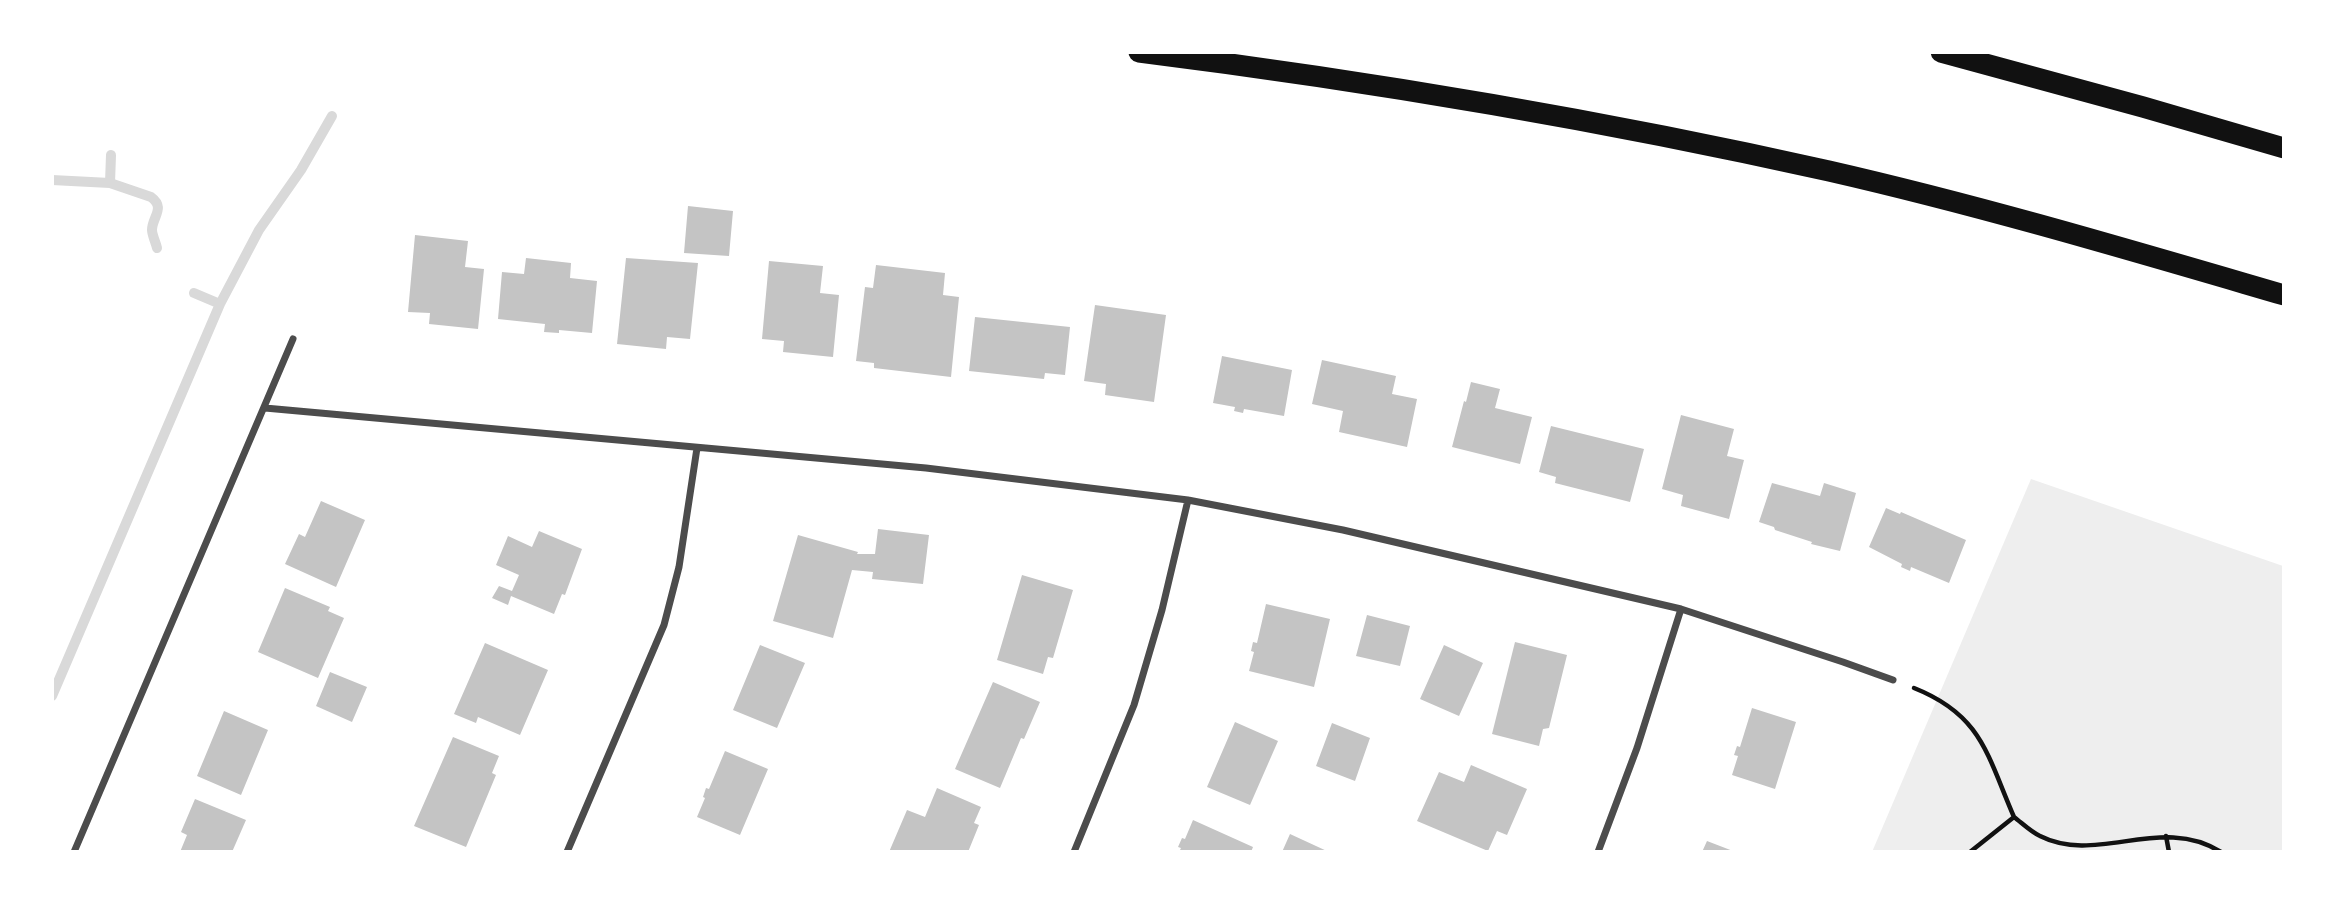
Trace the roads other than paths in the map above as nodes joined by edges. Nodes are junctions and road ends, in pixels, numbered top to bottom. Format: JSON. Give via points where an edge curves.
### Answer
{"nodes":[{"id":1,"x":1139,"y":52,"type":"edge"},
{"id":2,"x":1941,"y":52,"type":"edge"},
{"id":3,"x":2284,"y":149,"type":"edge"},
{"id":4,"x":2284,"y":295,"type":"edge"},
{"id":5,"x":293,"y":339,"type":"dead end"},
{"id":6,"x":265,"y":408,"type":"junction"},
{"id":7,"x":697,"y":448,"type":"junction"},
{"id":8,"x":1188,"y":500,"type":"junction"},
{"id":9,"x":1681,"y":609,"type":"junction"},
{"id":10,"x":1893,"y":680,"type":"dead end"},
{"id":11,"x":74,"y":852,"type":"edge"},
{"id":12,"x":567,"y":852,"type":"edge"},
{"id":13,"x":1074,"y":852,"type":"edge"},
{"id":14,"x":1598,"y":852,"type":"edge"}],
"edges":[{"from":1,"to":4,"type":"highway","via":[[1429,94],[1755,155],[1994,212]]},
{"from":2,"to":3,"type":"highway"},
{"from":5,"to":6,"type":"street"},
{"from":6,"to":7,"type":"street"},
{"from":6,"to":11,"type":"street"},
{"from":7,"to":8,"type":"street","via":[[926,468]]},
{"from":7,"to":12,"type":"street","via":[[679,567],[664,625]]},
{"from":8,"to":9,"type":"street","via":[[1343,530]]},
{"from":8,"to":13,"type":"street","via":[[1133,705]]},
{"from":9,"to":10,"type":"street"},
{"from":9,"to":14,"type":"street"}]}
